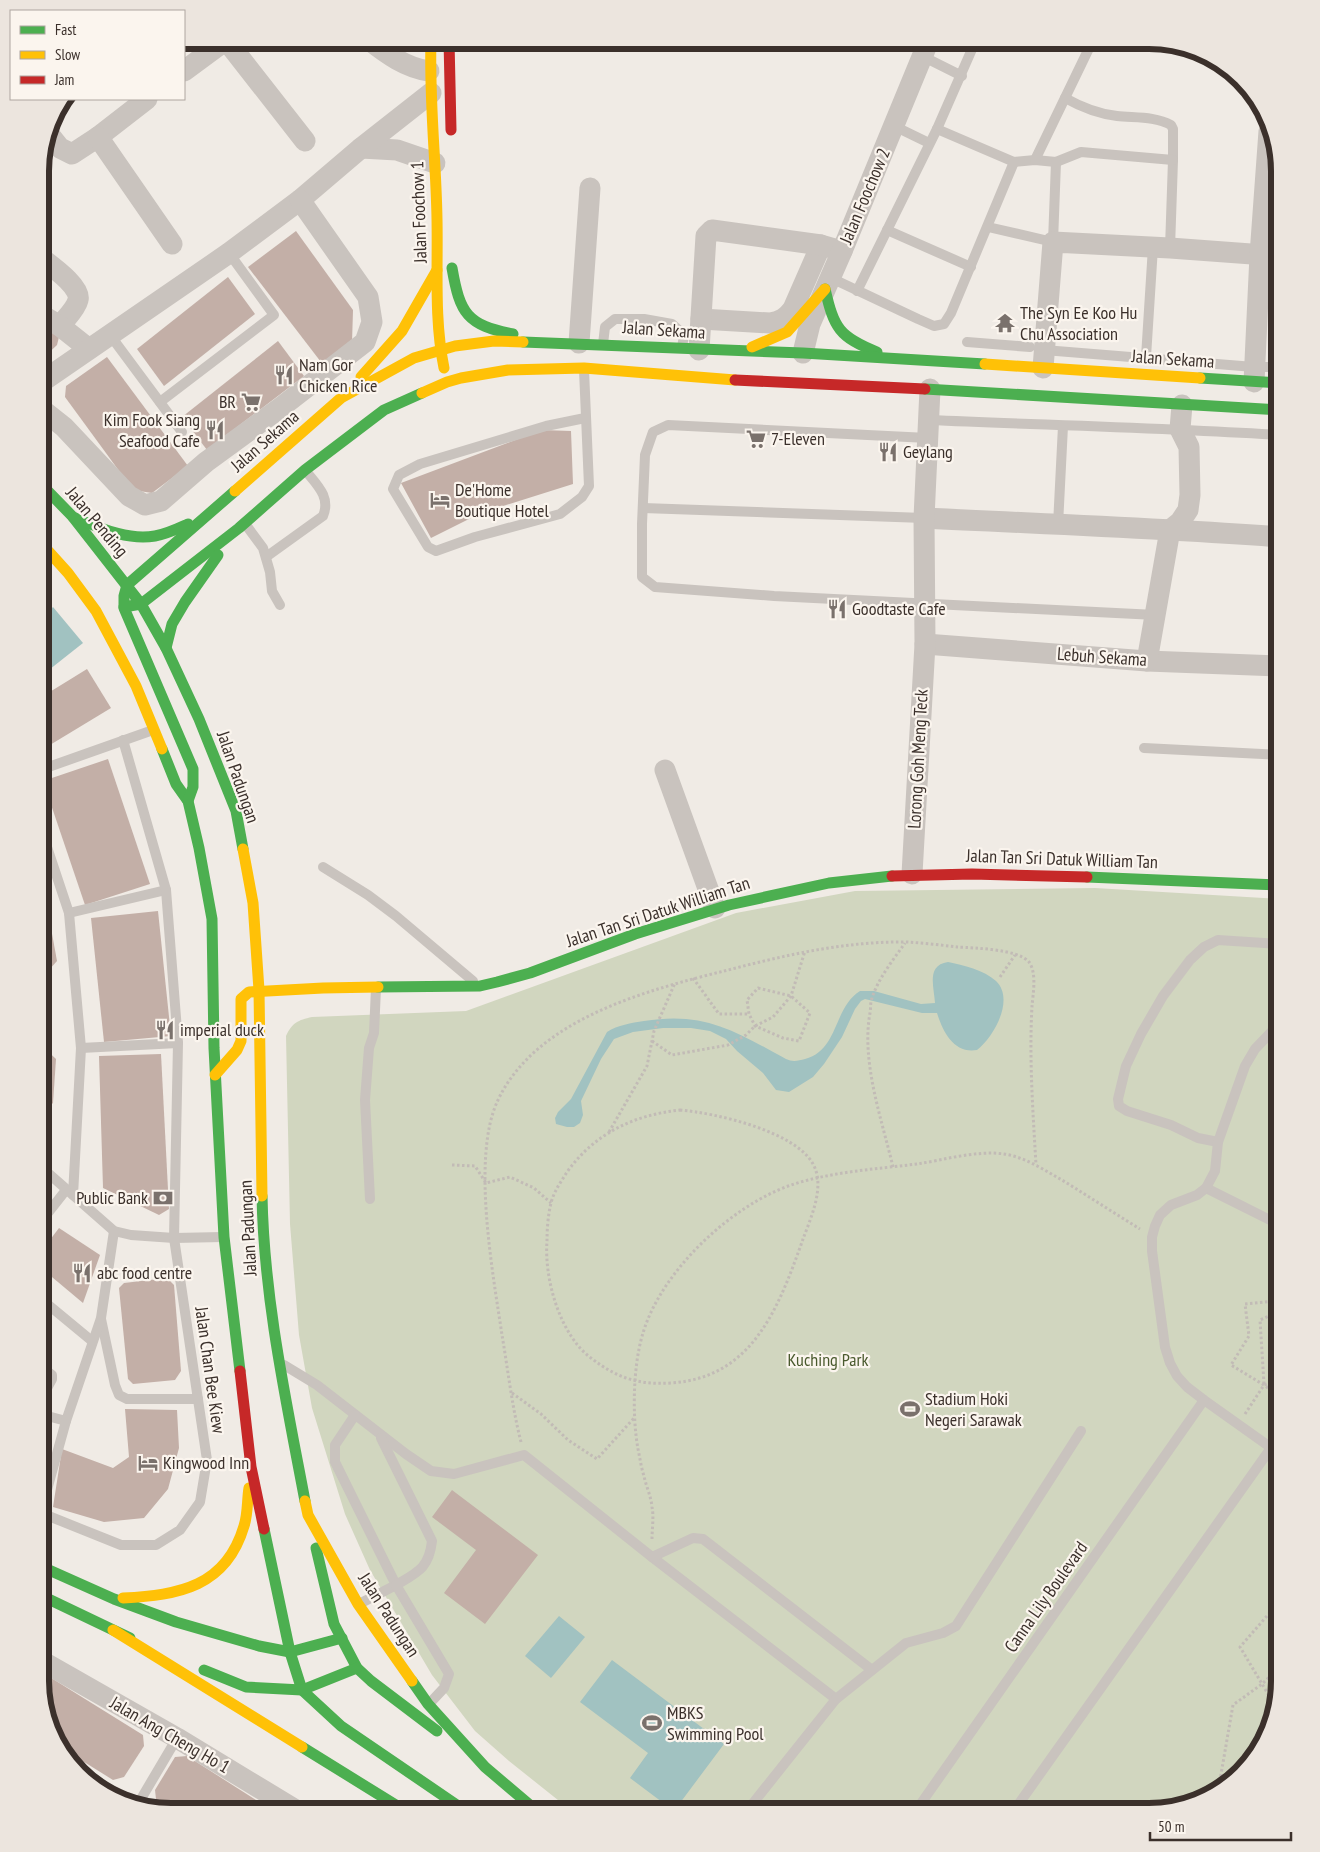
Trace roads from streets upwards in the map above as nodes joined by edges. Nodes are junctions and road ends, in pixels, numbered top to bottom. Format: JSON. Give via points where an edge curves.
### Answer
{"nodes":[{"id":1,"x":214,"y":49,"type":"edge"},
{"id":2,"x":233,"y":49,"type":"edge"},
{"id":3,"x":382,"y":49,"type":"edge"},
{"id":4,"x":430,"y":49,"type":"edge"},
{"id":5,"x":450,"y":49,"type":"edge"},
{"id":6,"x":926,"y":49,"type":"edge"},
{"id":7,"x":185,"y":70,"type":"edge"},
{"id":8,"x":429,"y":71,"type":"junction"},
{"id":9,"x":431,"y":93,"type":"junction"},
{"id":10,"x":133,"y":103,"type":"edge"},
{"id":11,"x":98,"y":137,"type":"junction"},
{"id":12,"x":451,"y":138,"type":"dead end"},
{"id":13,"x":53,"y":139,"type":"edge"},
{"id":14,"x":305,"y":141,"type":"dead end"},
{"id":15,"x":361,"y":148,"type":"junction"},
{"id":16,"x":1269,"y":150,"type":"edge"},
{"id":17,"x":435,"y":163,"type":"junction"},
{"id":18,"x":590,"y":188,"type":"dead end"},
{"id":19,"x":300,"y":200,"type":"junction"},
{"id":20,"x":172,"y":244,"type":"dead end"},
{"id":21,"x":821,"y":245,"type":"junction"},
{"id":22,"x":842,"y":251,"type":"junction"},
{"id":23,"x":1270,"y":256,"type":"edge"},
{"id":24,"x":49,"y":265,"type":"edge"},
{"id":25,"x":438,"y":268,"type":"junction"},
{"id":26,"x":828,"y":283,"type":"junction"},
{"id":27,"x":454,"y":317,"type":"dead end"},
{"id":28,"x":49,"y":319,"type":"edge"},
{"id":29,"x":701,"y":319,"type":"junction"},
{"id":30,"x":60,"y":326,"type":"junction"},
{"id":31,"x":541,"y":342,"type":"junction"},
{"id":32,"x":579,"y":343,"type":"junction"},
{"id":33,"x":89,"y":349,"type":"junction"},
{"id":34,"x":440,"y":350,"type":"junction"},
{"id":35,"x":690,"y":350,"type":"junction"},
{"id":36,"x":738,"y":352,"type":"junction"},
{"id":37,"x":1039,"y":355,"type":"junction"},
{"id":38,"x":805,"y":358,"type":"junction"},
{"id":39,"x":917,"y":359,"type":"junction"},
{"id":40,"x":820,"y":373,"type":"dead end"},
{"id":41,"x":1254,"y":375,"type":"junction"},
{"id":42,"x":49,"y":376,"type":"edge"},
{"id":43,"x":1271,"y":380,"type":"edge"},
{"id":44,"x":447,"y":382,"type":"junction"},
{"id":45,"x":896,"y":388,"type":"junction"},
{"id":46,"x":930,"y":389,"type":"junction"},
{"id":47,"x":341,"y":398,"type":"junction"},
{"id":48,"x":1182,"y":405,"type":"junction"},
{"id":49,"x":1271,"y":410,"type":"edge"},
{"id":50,"x":49,"y":415,"type":"edge"},
{"id":51,"x":49,"y":492,"type":"edge"},
{"id":52,"x":204,"y":516,"type":"junction"},
{"id":53,"x":72,"y":517,"type":"junction"},
{"id":54,"x":924,"y":518,"type":"junction"},
{"id":55,"x":241,"y":525,"type":"junction"},
{"id":56,"x":1170,"y":530,"type":"junction"},
{"id":57,"x":1271,"y":536,"type":"edge"},
{"id":58,"x":49,"y":552,"type":"edge"},
{"id":59,"x":68,"y":573,"type":"junction"},
{"id":60,"x":127,"y":585,"type":"junction"},
{"id":61,"x":100,"y":596,"type":"dead end"},
{"id":62,"x":112,"y":602,"type":"dead end"},
{"id":63,"x":141,"y":604,"type":"junction"},
{"id":64,"x":124,"y":608,"type":"junction"},
{"id":65,"x":925,"y":644,"type":"junction"},
{"id":66,"x":166,"y":648,"type":"junction"},
{"id":67,"x":1147,"y":661,"type":"junction"},
{"id":68,"x":1271,"y":666,"type":"edge"},
{"id":69,"x":665,"y":770,"type":"dead end"},
{"id":70,"x":188,"y":801,"type":"junction"},
{"id":71,"x":912,"y":874,"type":"junction"},
{"id":72,"x":1271,"y":885,"type":"edge"},
{"id":73,"x":715,"y":908,"type":"junction"},
{"id":74,"x":259,"y":990,"type":"junction"},
{"id":75,"x":215,"y":1075,"type":"junction"},
{"id":76,"x":251,"y":1467,"type":"junction"},
{"id":77,"x":308,"y":1515,"type":"junction"},
{"id":78,"x":49,"y":1570,"type":"edge"},
{"id":79,"x":49,"y":1599,"type":"edge"},
{"id":80,"x":114,"y":1599,"type":"junction"},
{"id":81,"x":113,"y":1630,"type":"junction"},
{"id":82,"x":342,"y":1638,"type":"junction"},
{"id":83,"x":290,"y":1652,"type":"junction"},
{"id":84,"x":49,"y":1665,"type":"edge"},
{"id":85,"x":357,"y":1668,"type":"junction"},
{"id":86,"x":302,"y":1690,"type":"junction"},
{"id":87,"x":484,"y":1767,"type":"junction"},
{"id":88,"x":284,"y":1803,"type":"edge"},
{"id":89,"x":392,"y":1803,"type":"edge"},
{"id":90,"x":454,"y":1803,"type":"edge"},
{"id":91,"x":527,"y":1803,"type":"edge"}],
"edges":[{"from":1,"to":7,"type":"street"},
{"from":2,"to":14,"type":"street"},
{"from":3,"to":8,"type":"street","via":[[402,62]]},
{"from":4,"to":8,"type":"main road","name":"Jalan Foochow 1"},
{"from":5,"to":12,"type":"main road"},
{"from":6,"to":22,"type":"street","name":"Jalan Foochow 2"},
{"from":8,"to":9,"type":"main road","name":"Jalan Foochow 1"},
{"from":9,"to":15,"type":"street"},
{"from":9,"to":17,"type":"main road","name":"Jalan Foochow 1"},
{"from":10,"to":11,"type":"street"},
{"from":11,"to":13,"type":"street","via":[[72,154],[60,148]]},
{"from":11,"to":20,"type":"street"},
{"from":15,"to":17,"type":"street","via":[[397,150]]},
{"from":15,"to":19,"type":"street"},
{"from":16,"to":23,"type":"street"},
{"from":17,"to":25,"type":"main road","name":"Jalan Foochow 1"},
{"from":18,"to":32,"type":"street"},
{"from":19,"to":33,"type":"street"},
{"from":19,"to":50,"type":"street","via":[[368,296],[372,322],[365,342],[206,462],[161,501],[145,505],[129,496]]},
{"from":21,"to":22,"type":"street"},
{"from":21,"to":29,"type":"street","via":[[793,309],[781,321]]},
{"from":21,"to":29,"type":"street","via":[[712,230],[706,236]]},
{"from":22,"to":26,"type":"street","name":"Jalan Foochow 2"},
{"from":23,"to":37,"type":"street","via":[[1053,242]]},
{"from":23,"to":41,"type":"street"},
{"from":24,"to":30,"type":"street","via":[[78,294],[78,301]]},
{"from":25,"to":34,"type":"main road","name":"Jalan Foochow 1"},
{"from":25,"to":47,"type":"main road","via":[[402,331]]},
{"from":26,"to":36,"type":"main road","via":[[788,332]]},
{"from":26,"to":38,"type":"street","name":"Jalan Foochow 2","via":[[810,324]]},
{"from":26,"to":39,"type":"main road","via":[[831,317],[840,332],[857,344],[881,353]]},
{"from":27,"to":31,"type":"main road","name":"Jalan Foochow 1","via":[[452,263],[458,299],[467,315],[483,327]]},
{"from":28,"to":30,"type":"street"},
{"from":29,"to":35,"type":"street"},
{"from":30,"to":33,"type":"street"},
{"from":31,"to":32,"type":"main road","name":"Jalan Sekama"},
{"from":31,"to":34,"type":"main road","name":"Jalan Sekama","via":[[494,341]]},
{"from":32,"to":35,"type":"main road","name":"Jalan Sekama"},
{"from":33,"to":42,"type":"street"},
{"from":34,"to":44,"type":"main road","name":"Jalan Foochow 1"},
{"from":34,"to":47,"type":"main road","name":"Jalan Sekama","via":[[414,358]]},
{"from":35,"to":36,"type":"main road","name":"Jalan Sekama"},
{"from":36,"to":38,"type":"main road","name":"Jalan Sekama"},
{"from":37,"to":39,"type":"main road","name":"Jalan Sekama","via":[[999,366]]},
{"from":37,"to":41,"type":"main road","name":"Jalan Sekama"},
{"from":38,"to":39,"type":"main road","name":"Jalan Sekama"},
{"from":40,"to":45,"type":"main road","via":[[869,378]]},
{"from":41,"to":43,"type":"main road","name":"Jalan Sekama"},
{"from":44,"to":45,"type":"main road","via":[[460,374],[584,368]]},
{"from":44,"to":55,"type":"main road","via":[[384,410],[305,470]]},
{"from":45,"to":46,"type":"main road"},
{"from":46,"to":48,"type":"main road"},
{"from":46,"to":54,"type":"street","name":"Lorong Goh Meng Teck"},
{"from":47,"to":52,"type":"main road","name":"Jalan Sekama"},
{"from":48,"to":49,"type":"main road"},
{"from":48,"to":56,"type":"street","via":[[1180,429],[1189,447],[1190,495],[1188,510]]},
{"from":51,"to":53,"type":"main road","name":"Jalan Pending"},
{"from":52,"to":53,"type":"main road","via":[[152,537],[112,531]]},
{"from":52,"to":60,"type":"main road","name":"Jalan Sekama"},
{"from":53,"to":60,"type":"main road","name":"Jalan Pending"},
{"from":54,"to":56,"type":"street"},
{"from":54,"to":65,"type":"street","name":"Lorong Goh Meng Teck"},
{"from":55,"to":63,"type":"main road"},
{"from":55,"to":66,"type":"main road","via":[[185,602],[172,624]]},
{"from":56,"to":57,"type":"street"},
{"from":56,"to":67,"type":"street"},
{"from":58,"to":59,"type":"main road"},
{"from":59,"to":61,"type":"main road"},
{"from":59,"to":70,"type":"main road","name":"Jalan Padungan","via":[[96,611],[136,686],[176,784]]},
{"from":60,"to":63,"type":"main road","name":"Jalan Padungan"},
{"from":60,"to":64,"type":"main road"},
{"from":62,"to":64,"type":"main road"},
{"from":63,"to":64,"type":"main road"},
{"from":63,"to":66,"type":"main road","name":"Jalan Padungan"},
{"from":64,"to":70,"type":"main road","via":[[193,770],[193,787]]},
{"from":65,"to":67,"type":"street","name":"Lebuh Sekama"},
{"from":65,"to":71,"type":"street","name":"Lorong Goh Meng Teck"},
{"from":66,"to":74,"type":"main road","name":"Jalan Padungan","via":[[236,811],[253,903]]},
{"from":67,"to":68,"type":"street","name":"Lebuh Sekama"},
{"from":69,"to":73,"type":"street"},
{"from":70,"to":75,"type":"main road","name":"Jalan Padungan","via":[[212,919]]},
{"from":71,"to":72,"type":"main road","name":"Jalan Tan Sri Datuk William Tan","via":[[1080,876]]},
{"from":71,"to":73,"type":"main road","name":"Jalan Tan Sri Datuk William Tan","via":[[803,887]]},
{"from":73,"to":74,"type":"main road","name":"Jalan Tan Sri Datuk William Tan","via":[[527,974],[480,986]]},
{"from":74,"to":75,"type":"main road","via":[[249,992],[241,999],[241,1041]]},
{"from":74,"to":77,"type":"main road","name":"Jalan Padungan","via":[[263,1242],[278,1362]]},
{"from":75,"to":76,"type":"main road","name":"Jalan Padungan","via":[[224,1237]]},
{"from":76,"to":80,"type":"main road","via":[[244,1524],[238,1544],[226,1563],[209,1579],[191,1588],[155,1597]]},
{"from":76,"to":83,"type":"main road","name":"Jalan Padungan"},
{"from":77,"to":82,"type":"main road","via":[[334,1624]]},
{"from":77,"to":87,"type":"main road","name":"Jalan Padungan","via":[[358,1604],[428,1704]]},
{"from":78,"to":80,"type":"main road"},
{"from":79,"to":81,"type":"main road"},
{"from":80,"to":83,"type":"main road","via":[[176,1622]]},
{"from":81,"to":86,"type":"main road","via":[[229,1682],[246,1687]]},
{"from":81,"to":89,"type":"main road"},
{"from":82,"to":83,"type":"main road"},
{"from":82,"to":85,"type":"main road"},
{"from":83,"to":86,"type":"main road","name":"Jalan Padungan"},
{"from":84,"to":88,"type":"street","name":"Jalan Ang Cheng Ho 1"},
{"from":85,"to":86,"type":"main road"},
{"from":85,"to":87,"type":"main road"},
{"from":86,"to":90,"type":"main road","name":"Jalan Padungan","via":[[341,1726]]},
{"from":87,"to":91,"type":"main road","name":"Jalan Padungan"}]}
